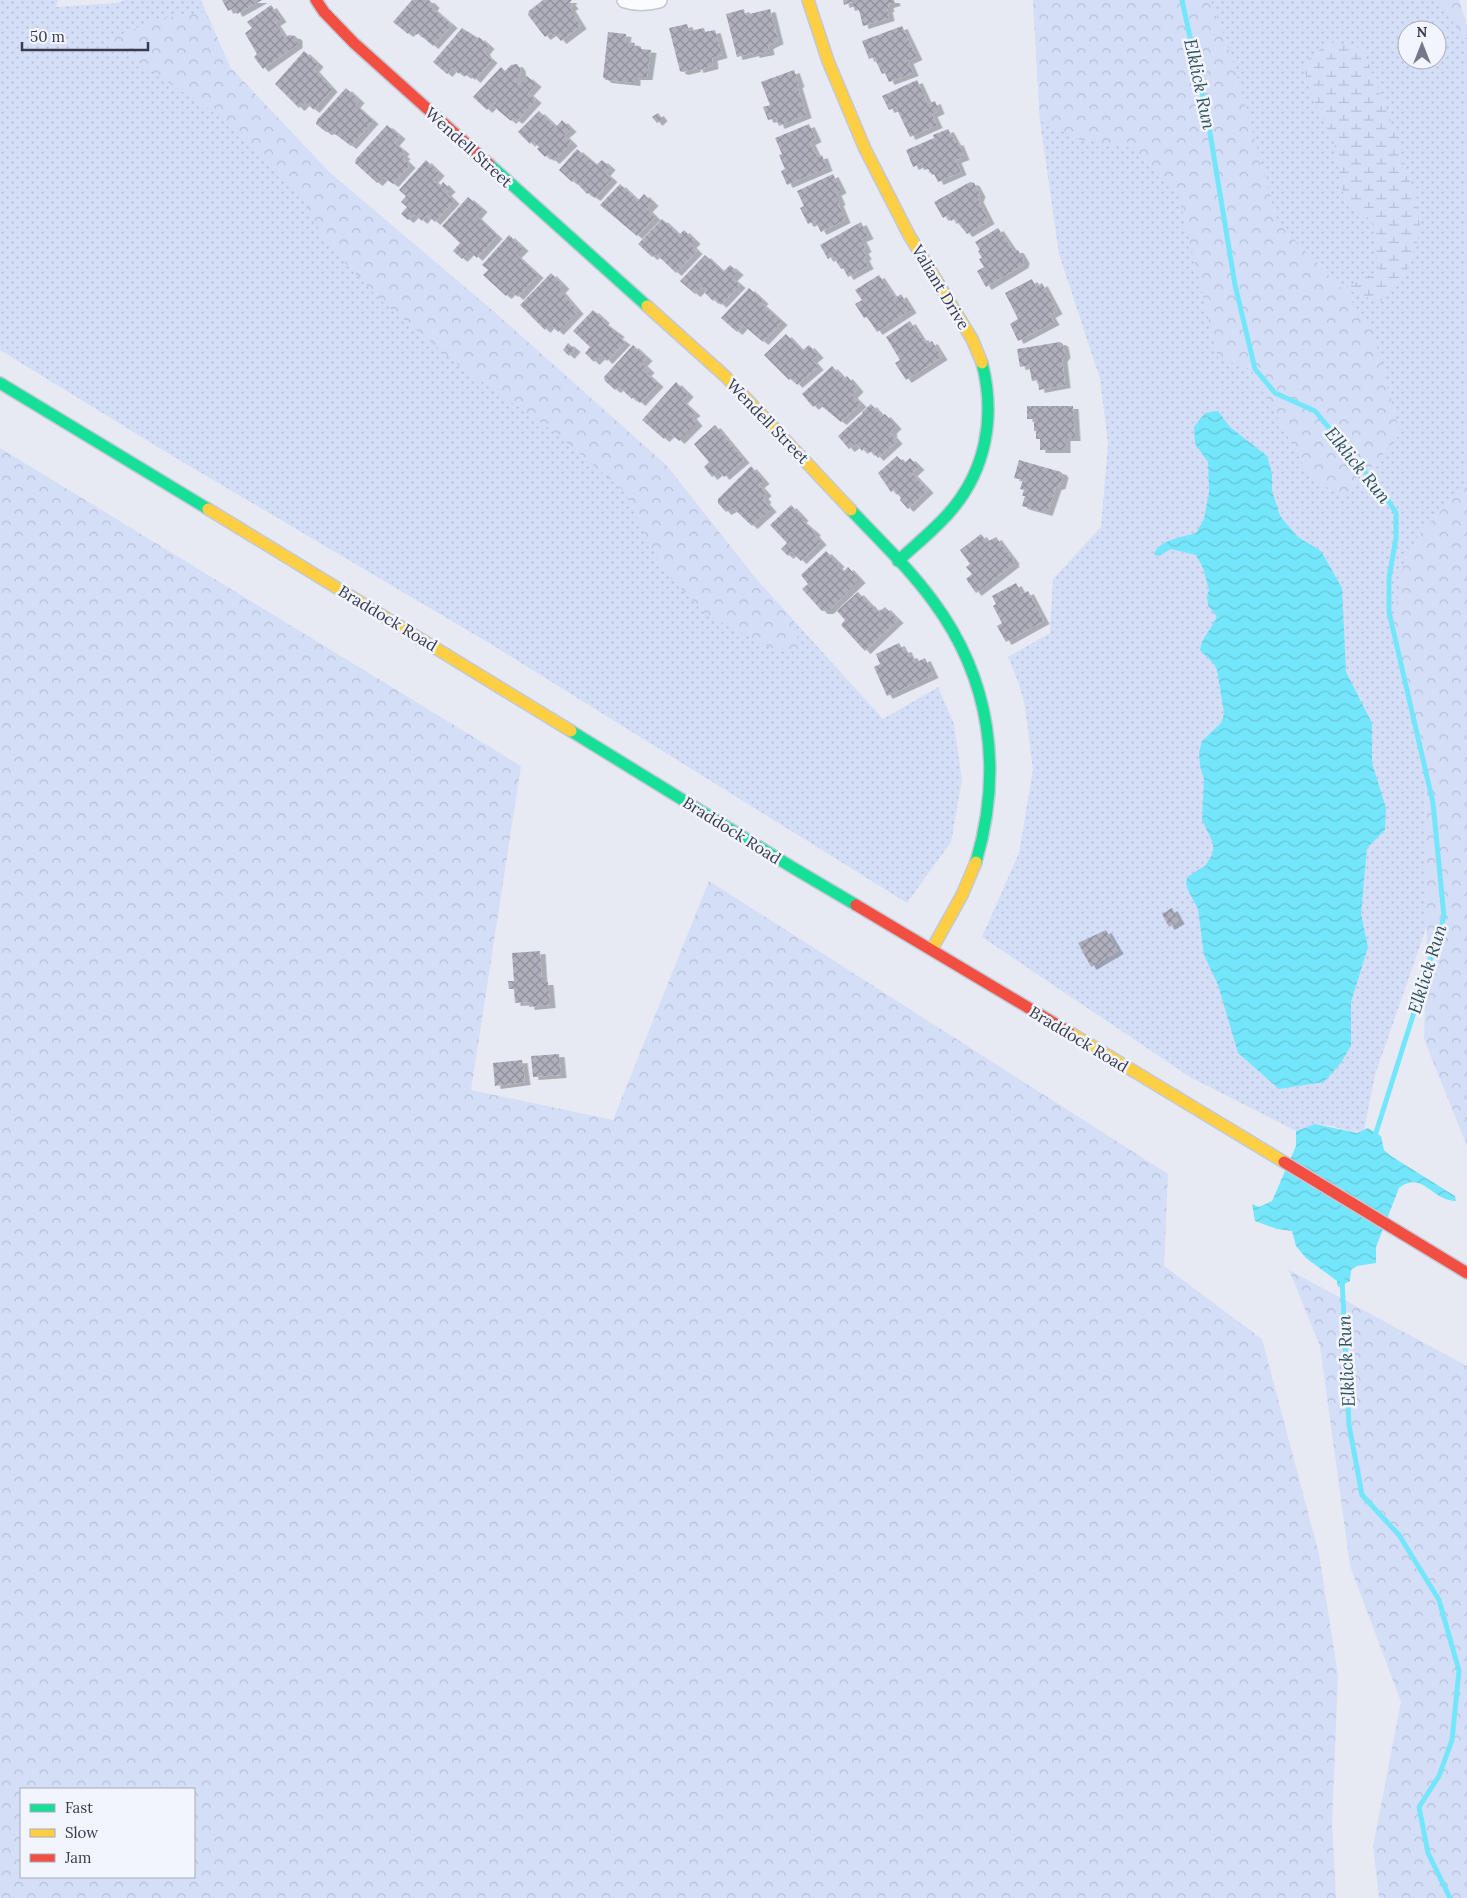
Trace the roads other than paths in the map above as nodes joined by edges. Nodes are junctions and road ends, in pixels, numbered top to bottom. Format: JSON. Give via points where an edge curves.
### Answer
{"nodes":[{"id":1,"x":316,"y":0,"type":"edge"},
{"id":2,"x":625,"y":0,"type":"edge"},
{"id":3,"x":659,"y":0,"type":"edge"},
{"id":4,"x":808,"y":0,"type":"edge"},
{"id":5,"x":0,"y":383,"type":"edge"},
{"id":6,"x":898,"y":561,"type":"junction"},
{"id":7,"x":932,"y":949,"type":"junction"},
{"id":8,"x":1467,"y":1274,"type":"edge"}],
"edges":[{"from":1,"to":6,"type":"street","name":"Wendell Street","via":[[354,43],[726,377]]},
{"from":2,"to":3,"type":"street","via":[[635,3]]},
{"from":4,"to":6,"type":"street","name":"Valiant Drive","via":[[833,76],[856,131],[911,238],[973,340],[983,364],[988,391],[986,441],[969,486],[950,511]]},
{"from":5,"to":7,"type":"street","name":"Braddock Road","via":[[790,866]]},
{"from":6,"to":7,"type":"street","name":"Wendell Street","via":[[932,599],[968,659],[984,709],[991,754],[989,801],[976,862]]},
{"from":7,"to":8,"type":"street","name":"Braddock Road"}]}
